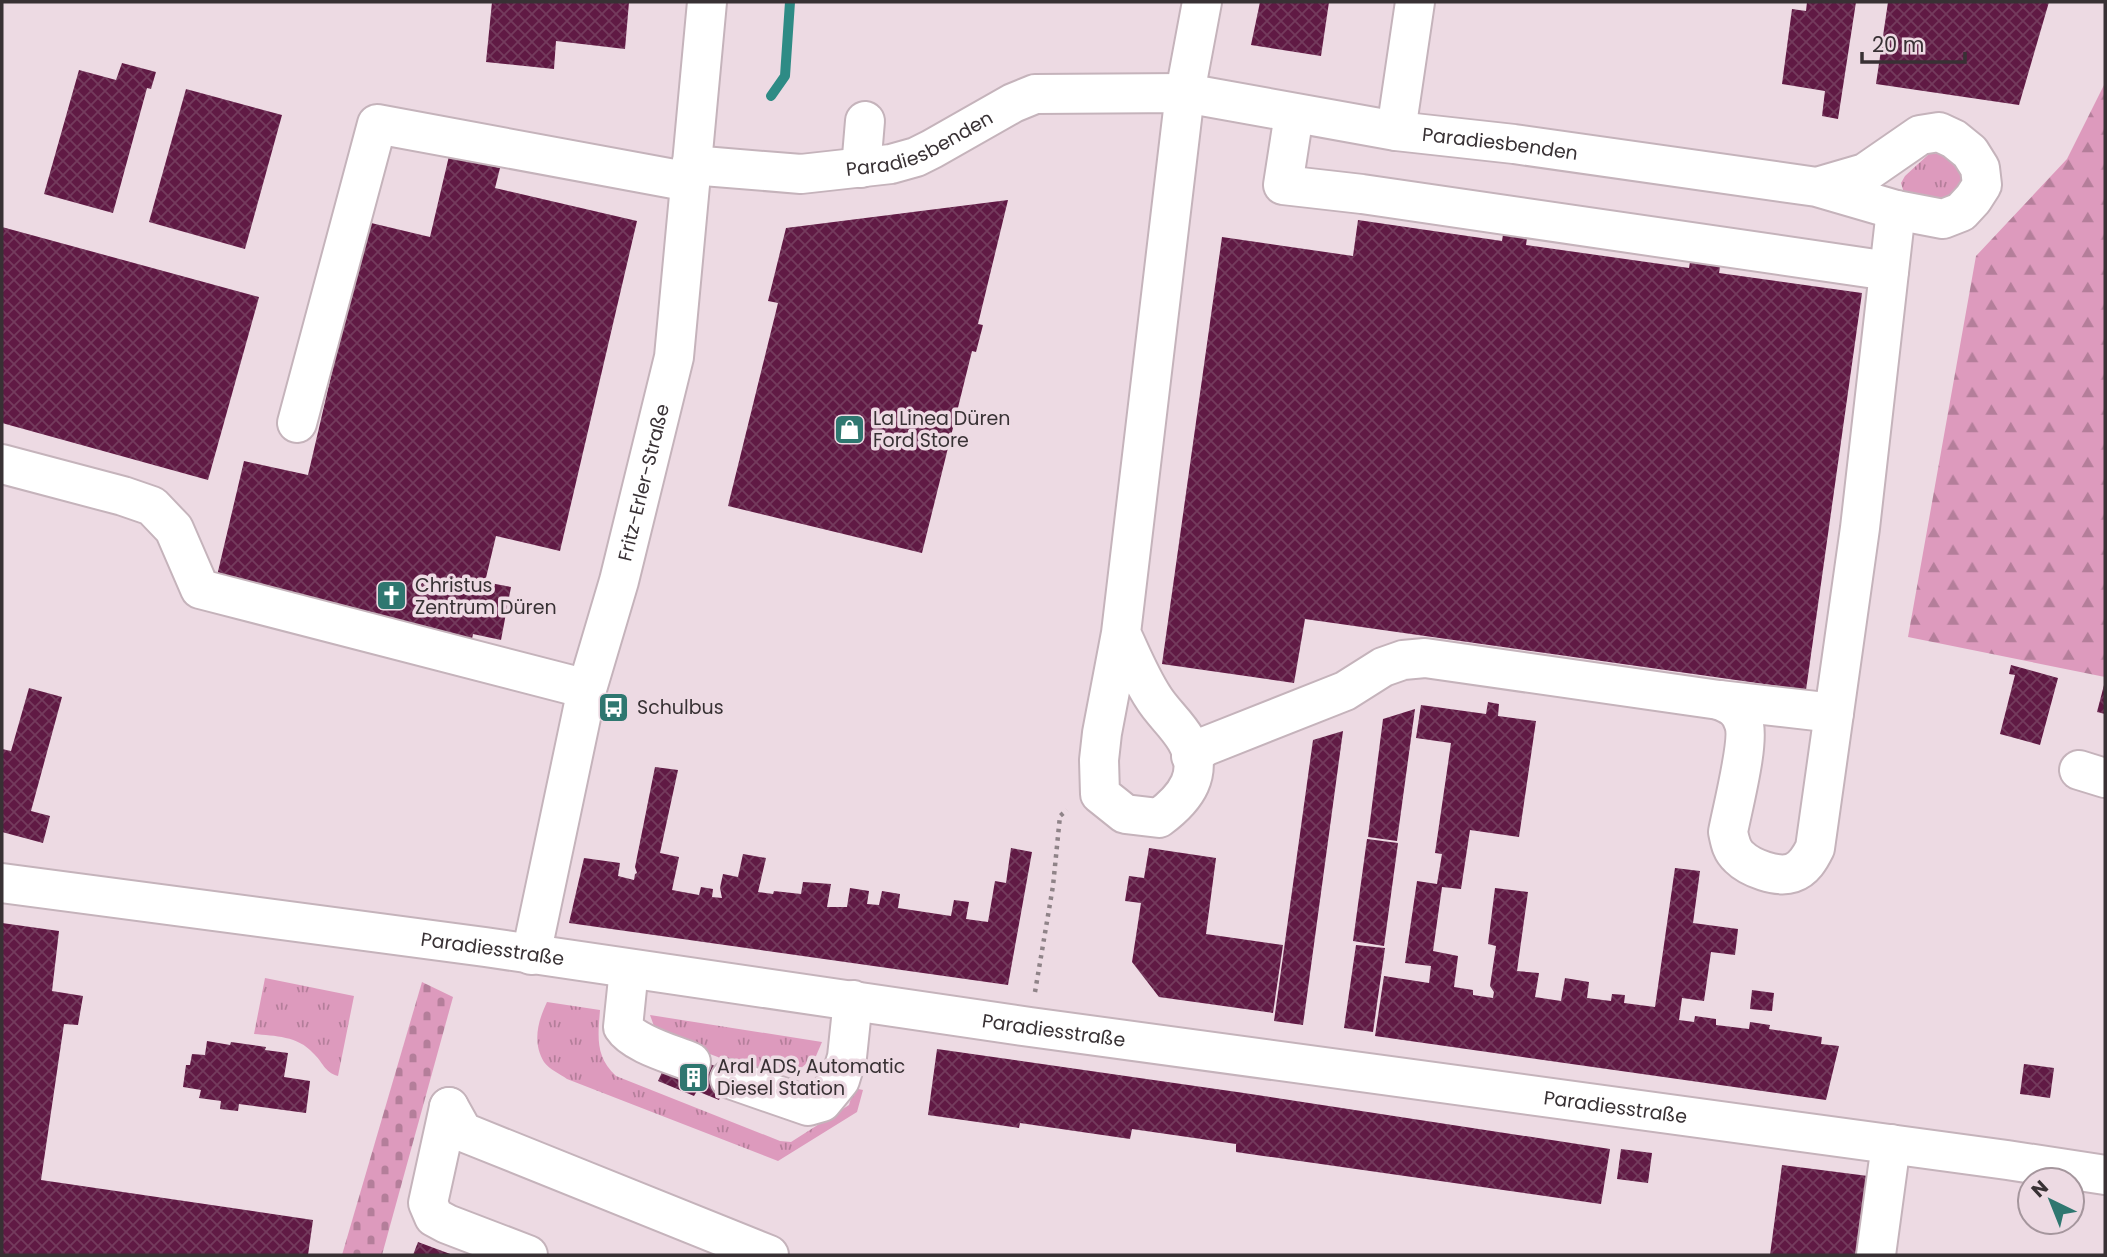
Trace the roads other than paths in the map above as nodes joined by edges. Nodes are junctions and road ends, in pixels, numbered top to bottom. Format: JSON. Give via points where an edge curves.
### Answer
{"nodes":[{"id":1,"x":707,"y":2,"type":"edge"},
{"id":2,"x":1202,"y":2,"type":"edge"},
{"id":3,"x":1415,"y":2,"type":"edge"},
{"id":4,"x":1185,"y":93,"type":"junction"},
{"id":5,"x":1294,"y":114,"type":"junction"},
{"id":6,"x":865,"y":121,"type":"dead end"},
{"id":7,"x":1396,"y":131,"type":"junction"},
{"id":8,"x":861,"y":168,"type":"junction"},
{"id":9,"x":690,"y":174,"type":"junction"},
{"id":10,"x":1817,"y":187,"type":"junction"},
{"id":11,"x":1896,"y":210,"type":"junction"},
{"id":12,"x":1889,"y":271,"type":"junction"},
{"id":13,"x":297,"y":423,"type":"dead end"},
{"id":14,"x":2,"y":464,"type":"edge"},
{"id":15,"x":1121,"y":634,"type":"junction"},
{"id":16,"x":587,"y":690,"type":"junction"},
{"id":17,"x":1719,"y":700,"type":"junction"},
{"id":18,"x":1834,"y":713,"type":"junction"},
{"id":19,"x":1191,"y":756,"type":"junction"},
{"id":20,"x":2,"y":883,"type":"edge"},
{"id":21,"x":531,"y":955,"type":"junction"},
{"id":22,"x":629,"y":968,"type":"junction"},
{"id":23,"x":853,"y":1000,"type":"junction"},
{"id":24,"x":691,"y":1062,"type":"dead end"},
{"id":25,"x":730,"y":1079,"type":"dead end"},
{"id":26,"x":1891,"y":1144,"type":"junction"},
{"id":27,"x":2105,"y":1175,"type":"edge"},
{"id":28,"x":528,"y":1255,"type":"edge"},
{"id":29,"x":769,"y":1255,"type":"edge"},
{"id":30,"x":1876,"y":1255,"type":"edge"}],
"edges":[{"from":1,"to":9,"type":"street","name":"Fritz-Erler-Straße"},
{"from":2,"to":4,"type":"street"},
{"from":3,"to":7,"type":"street"},
{"from":4,"to":5,"type":"street","name":"Paradiesbenden"},
{"from":4,"to":8,"type":"street","name":"Paradiesbenden","via":[[1035,94],[916,157]]},
{"from":4,"to":15,"type":"street"},
{"from":5,"to":7,"type":"street","name":"Paradiesbenden"},
{"from":5,"to":12,"type":"street","via":[[1283,185]]},
{"from":6,"to":8,"type":"street"},
{"from":7,"to":10,"type":"street","name":"Paradiesbenden"},
{"from":8,"to":9,"type":"street","name":"Paradiesbenden","via":[[801,174]]},
{"from":9,"to":13,"type":"street","name":"Paradiesbenden","via":[[377,124]]},
{"from":9,"to":16,"type":"street","name":"Fritz-Erler-Straße","via":[[674,357]]},
{"from":10,"to":11,"type":"street","name":"Paradiesbenden"},
{"from":10,"to":11,"type":"street","name":"Paradiesbenden","via":[[1865,173],[1920,135],[1939,132],[1970,152],[1980,168],[1982,185],[1961,212],[1943,219]]},
{"from":11,"to":12,"type":"street"},
{"from":12,"to":18,"type":"street"},
{"from":14,"to":16,"type":"street","via":[[152,506],[174,529],[200,589]]},
{"from":15,"to":19,"type":"street","via":[[1152,696],[1187,741]]},
{"from":15,"to":19,"type":"street","via":[[1099,760],[1100,794],[1125,814],[1159,818],[1180,802],[1190,783],[1194,774]]},
{"from":16,"to":21,"type":"street","name":"Fritz-Erler-Straße"},
{"from":17,"to":18,"type":"street"},
{"from":17,"to":18,"type":"street","via":[[1735,707],[1745,723],[1728,832],[1731,846],[1751,866],[1777,873],[1792,873],[1808,863],[1815,848]]},
{"from":17,"to":19,"type":"street","via":[[1425,657],[1383,667],[1345,691]]},
{"from":20,"to":21,"type":"street","name":"Paradiesstraße"},
{"from":21,"to":22,"type":"street","name":"Paradiesstraße"},
{"from":22,"to":23,"type":"street","name":"Paradiesstraße"},
{"from":22,"to":24,"type":"street","via":[[622,1027],[636,1039]]},
{"from":23,"to":25,"type":"street","via":[[847,1057],[840,1080],[822,1102],[808,1106]]},
{"from":23,"to":26,"type":"street","name":"Paradiesstraße"},
{"from":26,"to":27,"type":"street","name":"Paradiesstraße"},
{"from":26,"to":30,"type":"street"},
{"from":28,"to":29,"type":"street","via":[[434,1217],[428,1203],[449,1107],[463,1132]]}]}
